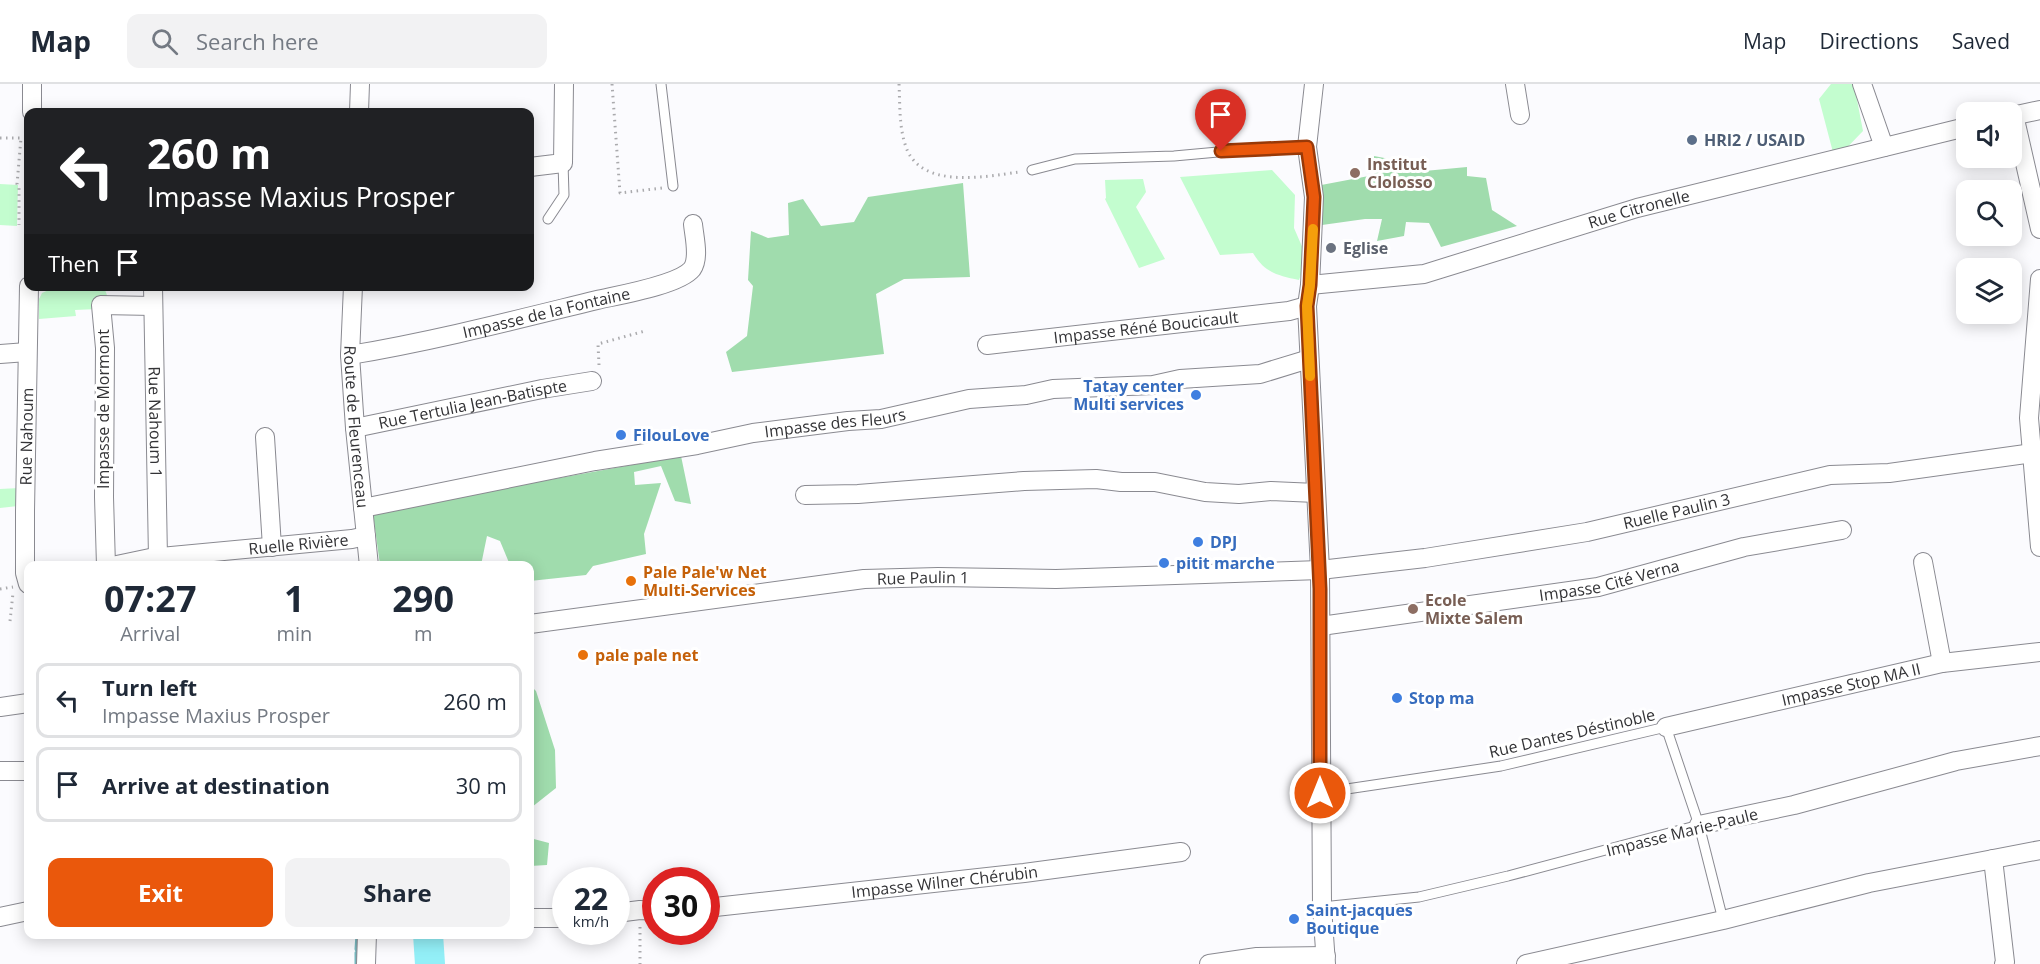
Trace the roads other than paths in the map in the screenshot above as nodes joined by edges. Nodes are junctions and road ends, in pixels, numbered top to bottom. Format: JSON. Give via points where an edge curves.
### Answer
{"nodes":[{"id":1,"x":32,"y":84,"type":"edge"},
{"id":2,"x":360,"y":84,"type":"edge"},
{"id":3,"x":564,"y":84,"type":"edge"},
{"id":4,"x":661,"y":84,"type":"edge"},
{"id":5,"x":1314,"y":84,"type":"edge"},
{"id":6,"x":1515,"y":84,"type":"edge"},
{"id":7,"x":1862,"y":84,"type":"edge"},
{"id":8,"x":32,"y":108,"type":"edge"},
{"id":9,"x":359,"y":108,"type":"edge"},
{"id":10,"x":2040,"y":110,"type":"edge"},
{"id":11,"x":2022,"y":113,"type":"edge"},
{"id":12,"x":1520,"y":115,"type":"dead end"},
{"id":13,"x":1956,"y":129,"type":"edge"},
{"id":14,"x":1307,"y":147,"type":"junction"},
{"id":15,"x":1884,"y":147,"type":"junction"},
{"id":16,"x":2022,"y":153,"type":"edge"},
{"id":17,"x":563,"y":163,"type":"junction"},
{"id":18,"x":534,"y":167,"type":"edge"},
{"id":19,"x":1032,"y":170,"type":"road end"},
{"id":20,"x":673,"y":186,"type":"road end"},
{"id":21,"x":548,"y":219,"type":"dead end"},
{"id":22,"x":693,"y":224,"type":"dead end"},
{"id":23,"x":2040,"y":229,"type":"edge"},
{"id":24,"x":2040,"y":279,"type":"edge"},
{"id":25,"x":1310,"y":285,"type":"junction"},
{"id":26,"x":29,"y":291,"type":"edge"},
{"id":27,"x":153,"y":291,"type":"edge"},
{"id":28,"x":353,"y":291,"type":"edge"},
{"id":29,"x":153,"y":306,"type":"junction"},
{"id":30,"x":1307,"y":306,"type":"junction"},
{"id":31,"x":987,"y":345,"type":"dead end"},
{"id":32,"x":27,"y":352,"type":"junction"},
{"id":33,"x":0,"y":354,"type":"edge"},
{"id":34,"x":350,"y":355,"type":"junction"},
{"id":35,"x":1309,"y":359,"type":"junction"},
{"id":36,"x":592,"y":381,"type":"road end"},
{"id":37,"x":355,"y":428,"type":"junction"},
{"id":38,"x":259,"y":434,"type":"dead end"},
{"id":39,"x":2033,"y":453,"type":"junction"},
{"id":40,"x":1316,"y":493,"type":"junction"},
{"id":41,"x":805,"y":495,"type":"dead end"},
{"id":42,"x":363,"y":508,"type":"junction"},
{"id":43,"x":1842,"y":530,"type":"dead end"},
{"id":44,"x":366,"y":536,"type":"junction"},
{"id":45,"x":2040,"y":547,"type":"edge"},
{"id":46,"x":272,"y":548,"type":"junction"},
{"id":47,"x":158,"y":558,"type":"junction"},
{"id":48,"x":25,"y":561,"type":"edge"},
{"id":49,"x":106,"y":561,"type":"edge"},
{"id":50,"x":141,"y":561,"type":"edge"},
{"id":51,"x":368,"y":561,"type":"edge"},
{"id":52,"x":1923,"y":562,"type":"dead end"},
{"id":53,"x":1320,"y":570,"type":"junction"},
{"id":54,"x":534,"y":623,"type":"edge"},
{"id":55,"x":1321,"y":626,"type":"junction"},
{"id":56,"x":2040,"y":652,"type":"edge"},
{"id":57,"x":1942,"y":663,"type":"junction"},
{"id":58,"x":24,"y":704,"type":"edge"},
{"id":59,"x":0,"y":707,"type":"edge"},
{"id":60,"x":1666,"y":727,"type":"junction"},
{"id":61,"x":2040,"y":746,"type":"edge"},
{"id":62,"x":0,"y":771,"type":"edge"},
{"id":63,"x":24,"y":771,"type":"edge"},
{"id":64,"x":1320,"y":793,"type":"junction"},
{"id":65,"x":1699,"y":825,"type":"junction"},
{"id":66,"x":2040,"y":850,"type":"edge"},
{"id":67,"x":1181,"y":852,"type":"dead end"},
{"id":68,"x":1993,"y":859,"type":"junction"},
{"id":69,"x":720,"y":906,"type":"edge"},
{"id":70,"x":1322,"y":907,"type":"junction"},
{"id":71,"x":24,"y":912,"type":"edge"},
{"id":72,"x":0,"y":917,"type":"edge"},
{"id":73,"x":534,"y":918,"type":"edge"},
{"id":74,"x":552,"y":918,"type":"edge"},
{"id":75,"x":1723,"y":920,"type":"junction"},
{"id":76,"x":367,"y":939,"type":"edge"},
{"id":77,"x":1326,"y":960,"type":"edge"},
{"id":78,"x":366,"y":964,"type":"edge"},
{"id":79,"x":1209,"y":964,"type":"edge"},
{"id":80,"x":1526,"y":964,"type":"edge"},
{"id":81,"x":2004,"y":964,"type":"edge"}],
"edges":[{"from":1,"to":8,"type":"street"},
{"from":2,"to":9,"type":"street"},
{"from":3,"to":17,"type":"street"},
{"from":4,"to":20,"type":"lane"},
{"from":5,"to":14,"type":"street"},
{"from":6,"to":12,"type":"street"},
{"from":7,"to":15,"type":"street"},
{"from":10,"to":11,"type":"street"},
{"from":13,"to":15,"type":"street","name":"Rue Citronelle"},
{"from":14,"to":19,"type":"lane","via":[[1075,159]]},
{"from":14,"to":25,"type":"street","via":[[1314,197]]},
{"from":15,"to":25,"type":"street","name":"Rue Citronelle","via":[[1637,208],[1424,274]]},
{"from":16,"to":23,"type":"street"},
{"from":17,"to":18,"type":"street"},
{"from":17,"to":21,"type":"lane","via":[[564,195]]},
{"from":22,"to":34,"type":"street","name":"Impasse de la Fontaine","via":[[696,256],[693,268],[681,278],[480,329]]},
{"from":24,"to":39,"type":"street","via":[[2029,418]]},
{"from":25,"to":30,"type":"street"},
{"from":26,"to":32,"type":"street","name":"Rue Nahoum"},
{"from":27,"to":29,"type":"street","name":"Rue Nahoum 1"},
{"from":28,"to":34,"type":"street","name":"Route de Fleurenceau"},
{"from":29,"to":47,"type":"street","name":"Rue Nahoum 1"},
{"from":29,"to":49,"type":"street","name":"Impasse de Mormont","via":[[101,304],[105,348]]},
{"from":30,"to":31,"type":"street","name":"Impasse Réné Boucicault"},
{"from":30,"to":35,"type":"street"},
{"from":32,"to":33,"type":"street"},
{"from":32,"to":48,"type":"street","name":"Rue Nahoum"},
{"from":34,"to":37,"type":"street","name":"Route de Fleurenceau"},
{"from":35,"to":40,"type":"street"},
{"from":35,"to":42,"type":"street","name":"Impasse des Fleurs","via":[[1260,374],[1180,379],[1153,385],[1053,389],[969,399],[881,419],[753,433]]},
{"from":36,"to":37,"type":"street","name":"Rue Tertulia Jean-Batispte"},
{"from":37,"to":42,"type":"street","name":"Route de Fleurenceau"},
{"from":38,"to":46,"type":"street"},
{"from":39,"to":45,"type":"street"},
{"from":39,"to":53,"type":"street","name":"Ruelle Paulin 3","via":[[1890,472],[1830,475],[1587,531],[1425,558]]},
{"from":40,"to":41,"type":"street","via":[[1205,492],[1155,482],[1096,479]]},
{"from":40,"to":53,"type":"street"},
{"from":42,"to":44,"type":"street","name":"Route de Fleurenceau"},
{"from":43,"to":55,"type":"street","name":"Impasse Cité Verna","via":[[1744,546],[1598,587]]},
{"from":44,"to":46,"type":"street","name":"Ruelle Rivière"},
{"from":44,"to":51,"type":"street","name":"Route de Fleurenceau"},
{"from":46,"to":47,"type":"street","name":"Ruelle Rivière"},
{"from":47,"to":50,"type":"street","name":"Ruelle Rivière"},
{"from":52,"to":57,"type":"street"},
{"from":53,"to":54,"type":"street","name":"Rue Paulin 1","via":[[1056,579],[864,579]]},
{"from":53,"to":55,"type":"street"},
{"from":55,"to":64,"type":"street"},
{"from":56,"to":57,"type":"street","name":"Impasse Stop MA II"},
{"from":57,"to":60,"type":"street","name":"Impasse Stop MA II"},
{"from":58,"to":59,"type":"street"},
{"from":60,"to":64,"type":"lane","name":"Rue Dantes Déstinoble","via":[[1501,766]]},
{"from":60,"to":65,"type":"lane","name":"Rue Dantes Déstinoble"},
{"from":61,"to":65,"type":"street","name":"Impasse Marie-Paule","via":[[1956,761],[1794,805]]},
{"from":62,"to":63,"type":"street"},
{"from":64,"to":70,"type":"street"},
{"from":65,"to":70,"type":"lane","name":"Impasse Marie-Paule","via":[[1419,897]]},
{"from":65,"to":75,"type":"lane","name":"Rue Dantes Déstinoble"},
{"from":66,"to":68,"type":"street"},
{"from":67,"to":69,"type":"street","name":"Impasse Wilner Chérubin"},
{"from":68,"to":75,"type":"street","via":[[1869,883]]},
{"from":68,"to":81,"type":"street"},
{"from":70,"to":77,"type":"street"},
{"from":71,"to":72,"type":"street"},
{"from":73,"to":74,"type":"street"},
{"from":75,"to":80,"type":"street"},
{"from":76,"to":78,"type":"street"},
{"from":77,"to":79,"type":"street","via":[[1257,957]]}]}
